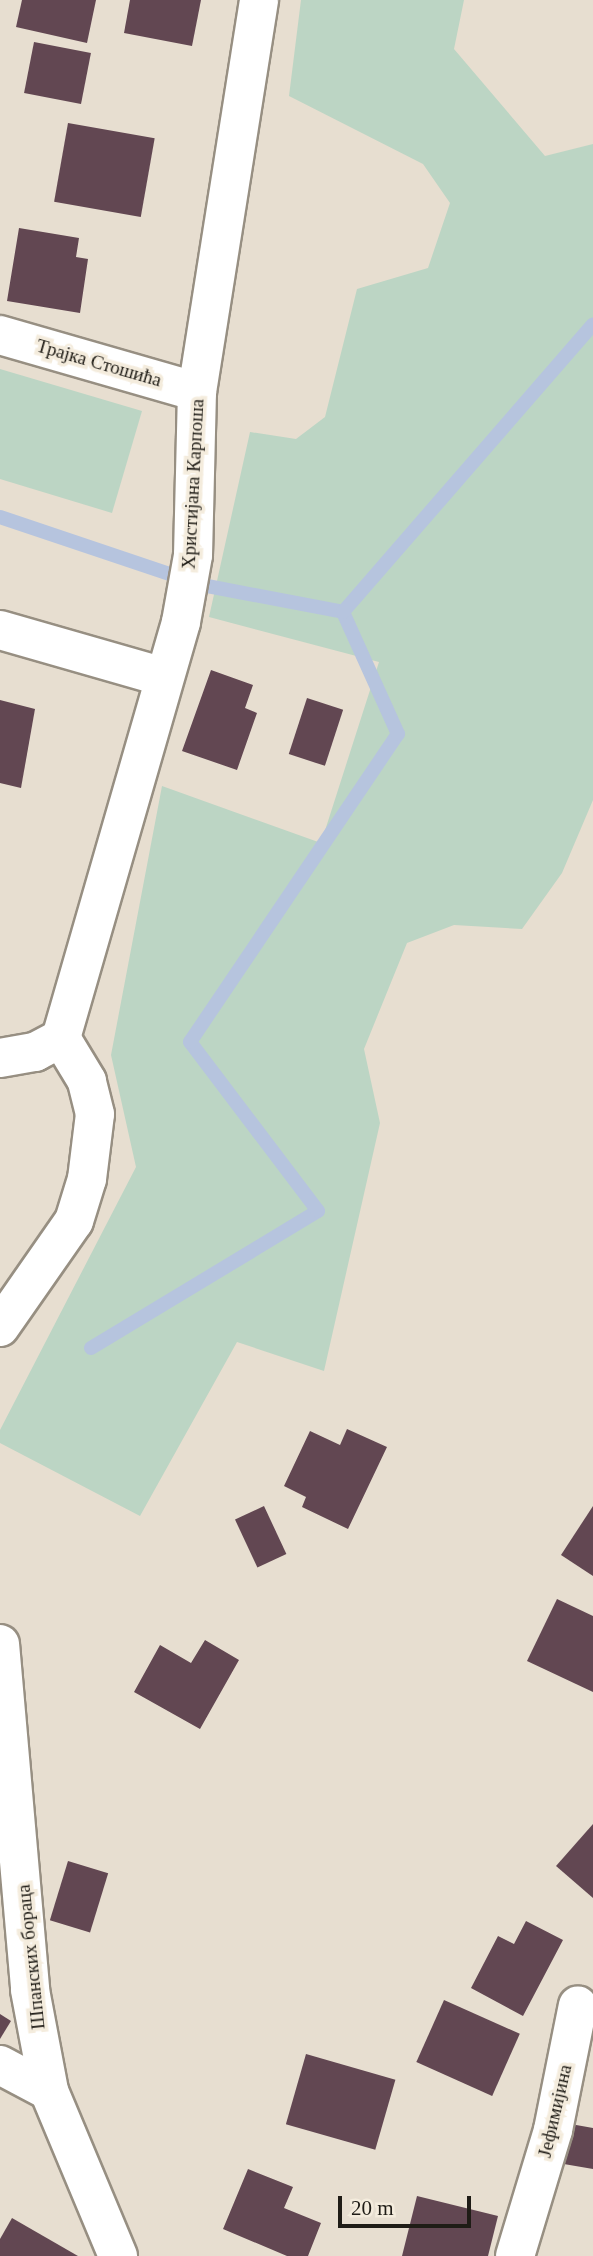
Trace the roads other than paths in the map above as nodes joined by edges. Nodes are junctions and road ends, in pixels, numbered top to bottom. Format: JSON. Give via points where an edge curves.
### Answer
{"nodes":[{"id":1,"x":259,"y":0,"type":"edge"},
{"id":2,"x":0,"y":335,"type":"edge"},
{"id":3,"x":197,"y":392,"type":"junction"},
{"id":4,"x":0,"y":629,"type":"edge"},
{"id":5,"x":160,"y":676,"type":"junction"},
{"id":6,"x":61,"y":1038,"type":"junction"},
{"id":7,"x":0,"y":1058,"type":"edge"},
{"id":8,"x":0,"y":1328,"type":"edge"},
{"id":9,"x":0,"y":1644,"type":"edge"},
{"id":10,"x":578,"y":2005,"type":"dead end"},
{"id":11,"x":0,"y":2065,"type":"edge"},
{"id":12,"x":49,"y":2091,"type":"junction"},
{"id":13,"x":118,"y":2256,"type":"edge"},
{"id":14,"x":515,"y":2256,"type":"edge"}],
"edges":[{"from":1,"to":3,"type":"street","name":"Христијана Карпоша"},
{"from":2,"to":3,"type":"street","name":"Трајка Стошића"},
{"from":3,"to":5,"type":"street","name":"Христијана Карпоша","via":[[193,555],[181,622]]},
{"from":4,"to":5,"type":"street"},
{"from":5,"to":6,"type":"street","name":"Христијана Карпоша"},
{"from":6,"to":7,"type":"street","via":[[36,1052]]},
{"from":6,"to":8,"type":"street","via":[[87,1081],[95,1114],[87,1179],[74,1221]]},
{"from":9,"to":12,"type":"street","name":"Шпанских бораца","via":[[30,1990]]},
{"from":10,"to":14,"type":"street","name":"Јефимијина","via":[[553,2130]]},
{"from":11,"to":12,"type":"street"},
{"from":12,"to":13,"type":"street","name":"Шпанских бораца"}]}
